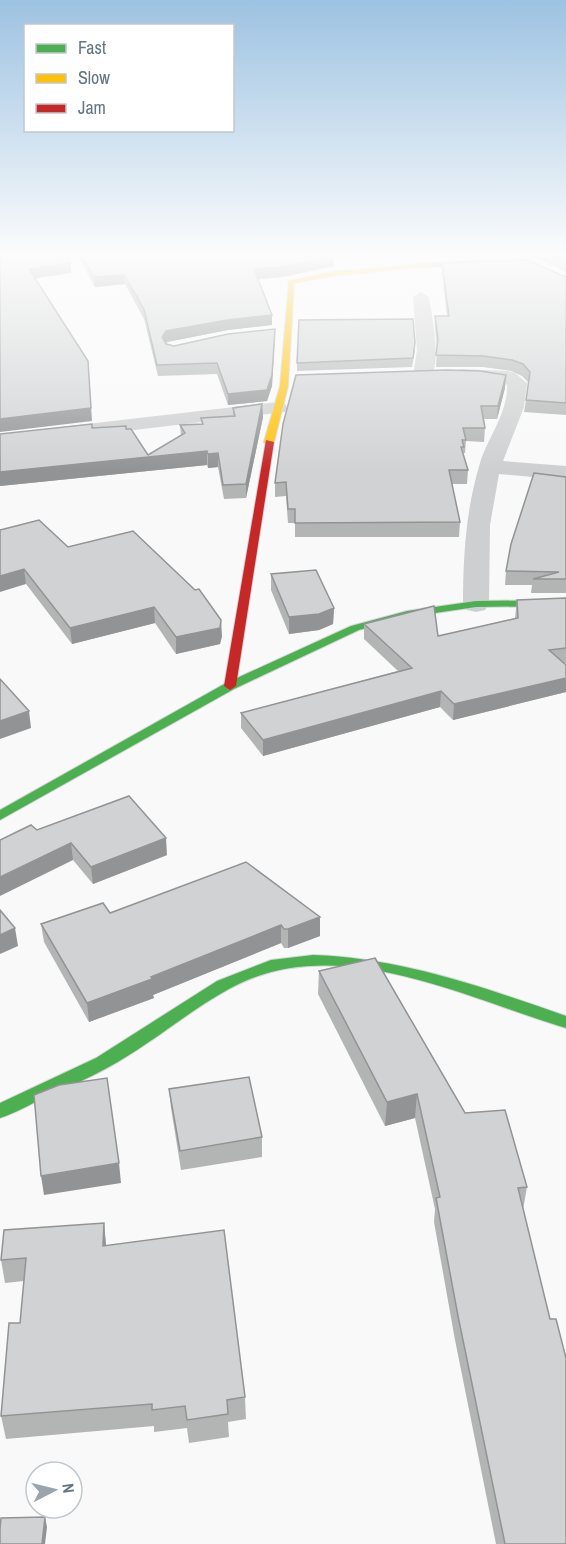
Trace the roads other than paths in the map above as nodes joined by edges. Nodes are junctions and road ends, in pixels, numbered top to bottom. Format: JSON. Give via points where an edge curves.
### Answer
{"nodes":[{"id":1,"x":288,"y":327,"type":"edge"},
{"id":2,"x":424,"y":327,"type":"edge"},
{"id":3,"x":288,"y":331,"type":"junction"},
{"id":4,"x":268,"y":333,"type":"edge"},
{"id":5,"x":400,"y":375,"type":"edge"},
{"id":6,"x":423,"y":375,"type":"junction"},
{"id":7,"x":307,"y":379,"type":"edge"},
{"id":8,"x":284,"y":380,"type":"junction"},
{"id":9,"x":278,"y":408,"type":"junction"},
{"id":10,"x":0,"y":440,"type":"edge"},
{"id":11,"x":491,"y":467,"type":"junction"},
{"id":12,"x":566,"y":473,"type":"edge"},
{"id":13,"x":566,"y":603,"type":"edge"},
{"id":14,"x":476,"y":604,"type":"junction"},
{"id":15,"x":230,"y":686,"type":"junction"},
{"id":16,"x":0,"y":816,"type":"edge"},
{"id":17,"x":566,"y":1022,"type":"edge"},
{"id":18,"x":0,"y":1111,"type":"edge"}],
"edges":[{"from":1,"to":3,"type":"street"},
{"from":2,"to":6,"type":"street"},
{"from":3,"to":4,"type":"street"},
{"from":3,"to":8,"type":"street"},
{"from":5,"to":6,"type":"street"},
{"from":6,"to":11,"type":"street","via":[[508,377],[517,383],[511,418]]},
{"from":7,"to":8,"type":"street"},
{"from":8,"to":9,"type":"street"},
{"from":9,"to":10,"type":"street"},
{"from":9,"to":15,"type":"street"},
{"from":11,"to":12,"type":"street"},
{"from":11,"to":14,"type":"street","via":[[475,556]]},
{"from":13,"to":14,"type":"street"},
{"from":14,"to":15,"type":"street","via":[[407,614],[355,628]]},
{"from":15,"to":16,"type":"street"},
{"from":17,"to":18,"type":"street","via":[[428,976],[340,960],[282,965],[242,976],[103,1062]]}]}
